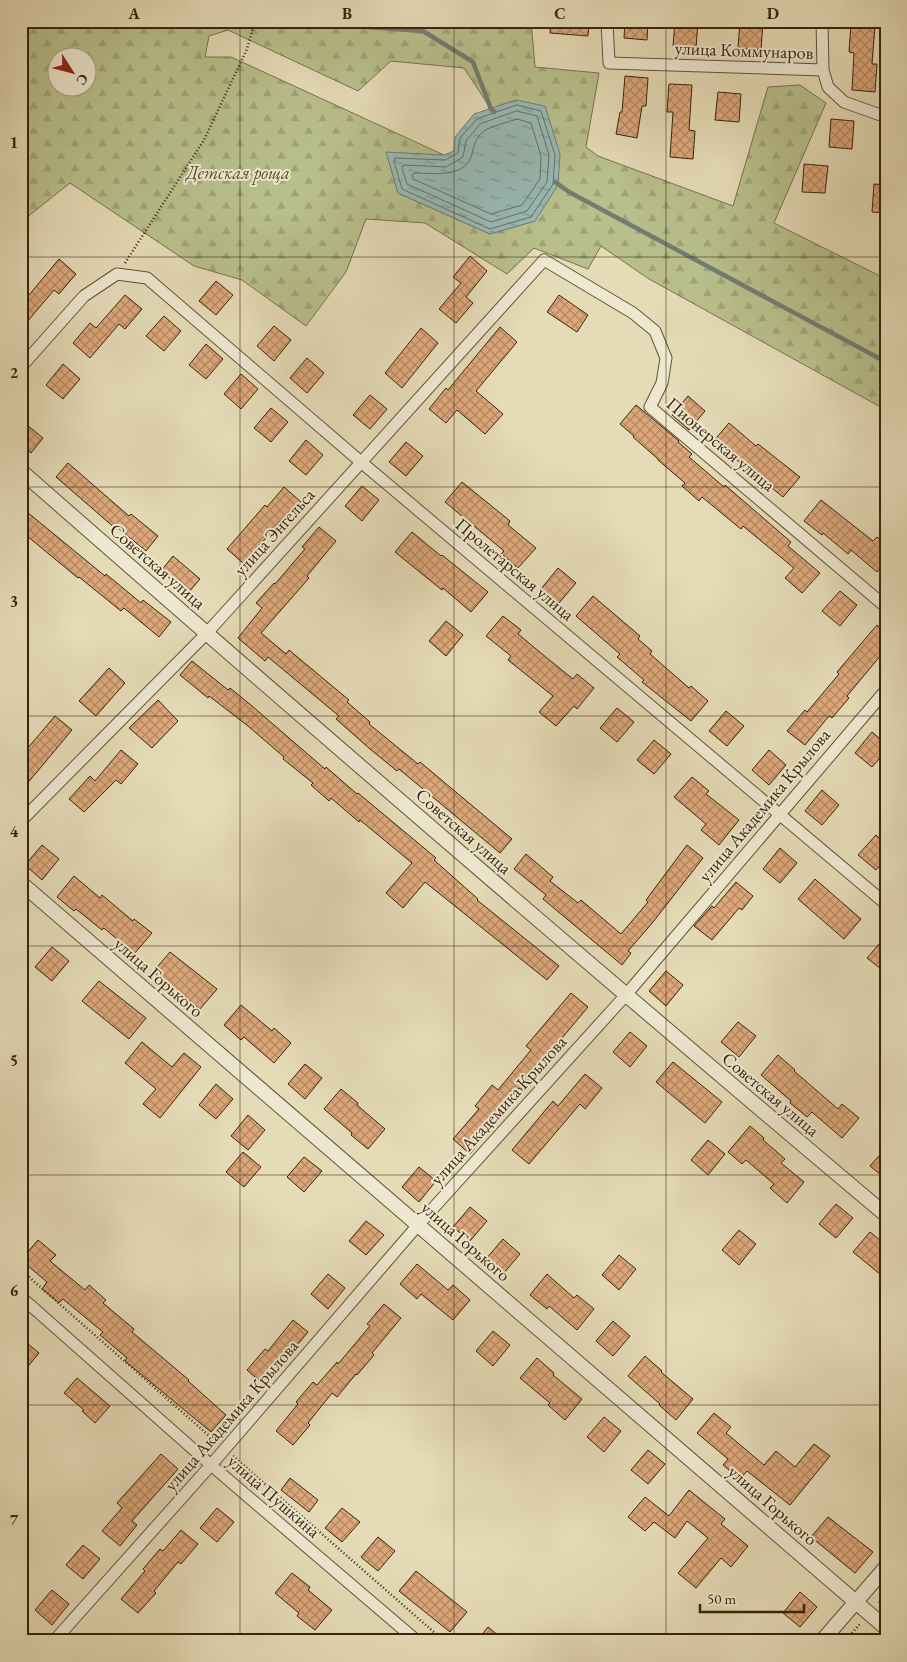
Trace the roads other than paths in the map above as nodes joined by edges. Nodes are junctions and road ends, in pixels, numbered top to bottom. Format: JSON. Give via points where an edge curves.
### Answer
{"nodes":[{"id":1,"x":606,"y":21,"type":"edge"},
{"id":2,"x":822,"y":21,"type":"edge"},
{"id":3,"x":823,"y":70,"type":"junction"},
{"id":4,"x":886,"y":117,"type":"edge"},
{"id":5,"x":544,"y":260,"type":"joint"},
{"id":6,"x":21,"y":367,"type":"edge"},
{"id":7,"x":361,"y":462,"type":"junction"},
{"id":8,"x":21,"y":471,"type":"edge"},
{"id":9,"x":886,"y":607,"type":"edge"},
{"id":10,"x":206,"y":634,"type":"junction"},
{"id":11,"x":886,"y":690,"type":"edge"},
{"id":12,"x":779,"y":814,"type":"junction"},
{"id":13,"x":21,"y":821,"type":"edge"},
{"id":14,"x":21,"y":883,"type":"edge"},
{"id":15,"x":886,"y":904,"type":"edge"},
{"id":16,"x":625,"y":996,"type":"junction"},
{"id":17,"x":886,"y":1215,"type":"edge"},
{"id":18,"x":418,"y":1225,"type":"junction"},
{"id":19,"x":21,"y":1297,"type":"edge"},
{"id":20,"x":211,"y":1465,"type":"junction"},
{"id":21,"x":886,"y":1567,"type":"edge"},
{"id":22,"x":856,"y":1602,"type":"junction"},
{"id":23,"x":886,"y":1628,"type":"edge"},
{"id":24,"x":54,"y":1641,"type":"edge"},
{"id":25,"x":417,"y":1641,"type":"edge"},
{"id":26,"x":822,"y":1641,"type":"edge"}],
"edges":[{"from":1,"to":3,"type":"street","name":"улица Коммунаров","via":[[609,63]]},
{"from":2,"to":3,"type":"street"},
{"from":3,"to":4,"type":"street","name":"улица Коммунаров","via":[[828,87],[844,102]]},
{"from":5,"to":7,"type":"street","name":"улица Энгельса"},
{"from":5,"to":9,"type":"street","name":"Пионерская улица","via":[[633,313],[655,331],[666,358],[662,383],[650,406]]},
{"from":6,"to":7,"type":"street","name":"Пролетарская улица","via":[[84,296],[117,274],[147,278]]},
{"from":7,"to":10,"type":"street","name":"улица Энгельса"},
{"from":7,"to":12,"type":"street","name":"Пролетарская улица"},
{"from":8,"to":10,"type":"street","name":"Советская улица"},
{"from":10,"to":13,"type":"street","name":"улица Энгельса"},
{"from":10,"to":16,"type":"street","name":"Советская улица"},
{"from":11,"to":12,"type":"street","name":"улица Академика Крылова"},
{"from":12,"to":15,"type":"street","name":"Пролетарская улица"},
{"from":12,"to":16,"type":"street","name":"улица Академика Крылова"},
{"from":14,"to":18,"type":"street","name":"улица Горького"},
{"from":16,"to":17,"type":"street","name":"Советская улица"},
{"from":16,"to":18,"type":"street","name":"улица Академика Крылова"},
{"from":18,"to":20,"type":"street","name":"улица Академика Крылова"},
{"from":18,"to":22,"type":"street","name":"улица Горького"},
{"from":19,"to":20,"type":"street","name":"улица Пушкина"},
{"from":20,"to":24,"type":"street","name":"улица Академика Крылова"},
{"from":20,"to":25,"type":"street","name":"улица Пушкина"},
{"from":21,"to":22,"type":"street"},
{"from":22,"to":23,"type":"street","name":"улица Горького"},
{"from":22,"to":26,"type":"street"}]}
